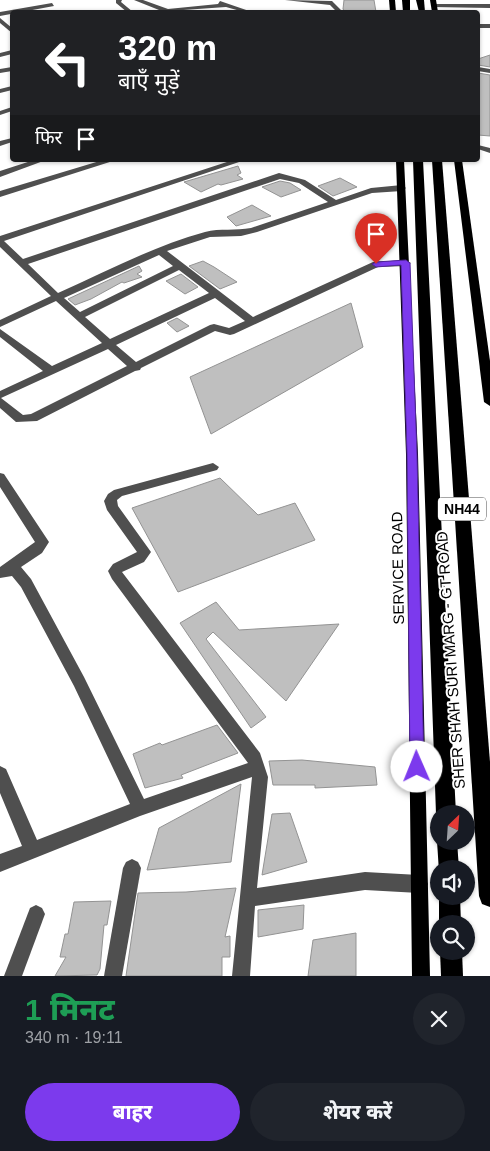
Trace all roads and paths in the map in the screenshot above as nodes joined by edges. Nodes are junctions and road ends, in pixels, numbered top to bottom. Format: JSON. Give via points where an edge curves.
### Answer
{"nodes":[{"id":1,"x":46,"y":0,"type":"edge"},
{"id":2,"x":119,"y":0,"type":"edge"},
{"id":3,"x":137,"y":0,"type":"edge"},
{"id":4,"x":208,"y":0,"type":"edge"},
{"id":5,"x":289,"y":0,"type":"edge"},
{"id":6,"x":226,"y":3,"type":"edge"},
{"id":7,"x":434,"y":6,"type":"edge"},
{"id":8,"x":490,"y":6,"type":"edge"},
{"id":9,"x":31,"y":10,"type":"edge"},
{"id":10,"x":128,"y":10,"type":"edge"},
{"id":11,"x":164,"y":10,"type":"edge"},
{"id":12,"x":174,"y":10,"type":"edge"},
{"id":13,"x":244,"y":10,"type":"edge"},
{"id":14,"x":338,"y":10,"type":"edge"},
{"id":15,"x":0,"y":20,"type":"edge"},
{"id":16,"x":10,"y":29,"type":"edge"},
{"id":17,"x":36,"y":162,"type":"edge"},
{"id":18,"x":105,"y":162,"type":"edge"},
{"id":19,"x":235,"y":162,"type":"edge"},
{"id":20,"x":400,"y":162,"type":"edge"},
{"id":21,"x":418,"y":162,"type":"edge"},
{"id":22,"x":437,"y":162,"type":"edge"},
{"id":23,"x":458,"y":162,"type":"edge"},
{"id":24,"x":0,"y":174,"type":"edge"},
{"id":25,"x":402,"y":188,"type":"junction"},
{"id":26,"x":0,"y":194,"type":"edge"},
{"id":27,"x":335,"y":203,"type":"junction"},
{"id":28,"x":0,"y":240,"type":"edge"},
{"id":29,"x":159,"y":250,"type":"junction"},
{"id":30,"x":22,"y":263,"type":"junction"},
{"id":31,"x":406,"y":263,"type":"junction"},
{"id":32,"x":180,"y":266,"type":"junction"},
{"id":33,"x":216,"y":294,"type":"junction"},
{"id":34,"x":57,"y":297,"type":"junction"},
{"id":35,"x":79,"y":316,"type":"junction"},
{"id":36,"x":251,"y":321,"type":"junction"},
{"id":37,"x":0,"y":324,"type":"edge"},
{"id":38,"x":0,"y":332,"type":"edge"},
{"id":39,"x":110,"y":344,"type":"junction"},
{"id":40,"x":136,"y":368,"type":"junction"},
{"id":41,"x":52,"y":372,"type":"junction"},
{"id":42,"x":0,"y":396,"type":"edge"},
{"id":43,"x":490,"y":400,"type":"edge"},
{"id":44,"x":0,"y":402,"type":"edge"},
{"id":45,"x":213,"y":468,"type":"dead end"},
{"id":46,"x":0,"y":477,"type":"edge"},
{"id":47,"x":3,"y":572,"type":"edge"},
{"id":48,"x":258,"y":767,"type":"junction"},
{"id":49,"x":0,"y":774,"type":"edge"},
{"id":50,"x":446,"y":805,"type":"edge"},
{"id":51,"x":140,"y":808,"type":"junction"},
{"id":52,"x":32,"y":849,"type":"junction"},
{"id":53,"x":488,"y":860,"type":"edge"},
{"id":54,"x":0,"y":863,"type":"edge"},
{"id":55,"x":132,"y":868,"type":"dead end"},
{"id":56,"x":419,"y":884,"type":"junction"},
{"id":57,"x":490,"y":896,"type":"edge"},
{"id":58,"x":246,"y":898,"type":"junction"},
{"id":59,"x":36,"y":914,"type":"dead end"},
{"id":60,"x":451,"y":960,"type":"edge"},
{"id":61,"x":13,"y":976,"type":"edge"},
{"id":62,"x":113,"y":976,"type":"edge"},
{"id":63,"x":241,"y":976,"type":"edge"},
{"id":64,"x":422,"y":976,"type":"edge"},
{"id":65,"x":452,"y":976,"type":"edge"}],
"edges":[{"from":1,"to":9,"type":"street","via":[[54,7]]},
{"from":2,"to":10,"type":"street"},
{"from":3,"to":11,"type":"street"},
{"from":4,"to":6,"type":"street"},
{"from":5,"to":14,"type":"street","via":[[332,3]]},
{"from":6,"to":12,"type":"street"},
{"from":6,"to":13,"type":"street"},
{"from":7,"to":8,"type":"street"},
{"from":15,"to":16,"type":"street"},
{"from":17,"to":24,"type":"street"},
{"from":18,"to":26,"type":"street"},
{"from":19,"to":28,"type":"street"},
{"from":20,"to":25,"type":"main road","name":"SERVICE ROAD"},
{"from":21,"to":50,"type":"highway","name":"SHER SHAH SURI MARG - GT ROAD","number":"NH44"},
{"from":22,"to":53,"type":"highway","name":"SHER SHAH SURI MARG - GT ROAD","number":"NH44"},
{"from":23,"to":43,"type":"main road"},
{"from":25,"to":27,"type":"street","via":[[371,191]]},
{"from":25,"to":31,"type":"main road","name":"SERVICE ROAD"},
{"from":27,"to":29,"type":"street","via":[[254,230],[200,236]]},
{"from":27,"to":30,"type":"street","via":[[299,179],[278,176]]},
{"from":28,"to":30,"type":"street"},
{"from":29,"to":32,"type":"street"},
{"from":29,"to":34,"type":"street"},
{"from":30,"to":34,"type":"street"},
{"from":31,"to":36,"type":"street","via":[[376,264]]},
{"from":31,"to":56,"type":"main road","name":"SERVICE ROAD"},
{"from":32,"to":33,"type":"street"},
{"from":32,"to":35,"type":"street"},
{"from":33,"to":36,"type":"street"},
{"from":33,"to":39,"type":"street"},
{"from":34,"to":35,"type":"street"},
{"from":34,"to":37,"type":"street"},
{"from":35,"to":39,"type":"street"},
{"from":36,"to":40,"type":"street","via":[[229,332],[214,327]]},
{"from":38,"to":41,"type":"street"},
{"from":39,"to":40,"type":"street"},
{"from":39,"to":41,"type":"street"},
{"from":40,"to":44,"type":"street","via":[[27,420],[15,417]]},
{"from":41,"to":42,"type":"street"},
{"from":45,"to":48,"type":"street","via":[[112,497],[112,507],[144,552],[140,558],[120,565],[115,571]]},
{"from":46,"to":47,"type":"street","via":[[42,542]]},
{"from":47,"to":51,"type":"street","via":[[16,572],[30,591],[79,682]]},
{"from":48,"to":51,"type":"street"},
{"from":48,"to":58,"type":"street","via":[[260,777]]},
{"from":49,"to":52,"type":"street"},
{"from":51,"to":52,"type":"street"},
{"from":52,"to":54,"type":"street"},
{"from":53,"to":57,"type":"highway","number":"NH44"},
{"from":55,"to":62,"type":"street"},
{"from":56,"to":58,"type":"street","via":[[365,881]]},
{"from":56,"to":64,"type":"main road","name":"SERVICE ROAD"},
{"from":58,"to":63,"type":"street"},
{"from":59,"to":61,"type":"street"},
{"from":60,"to":65,"type":"highway"}]}
